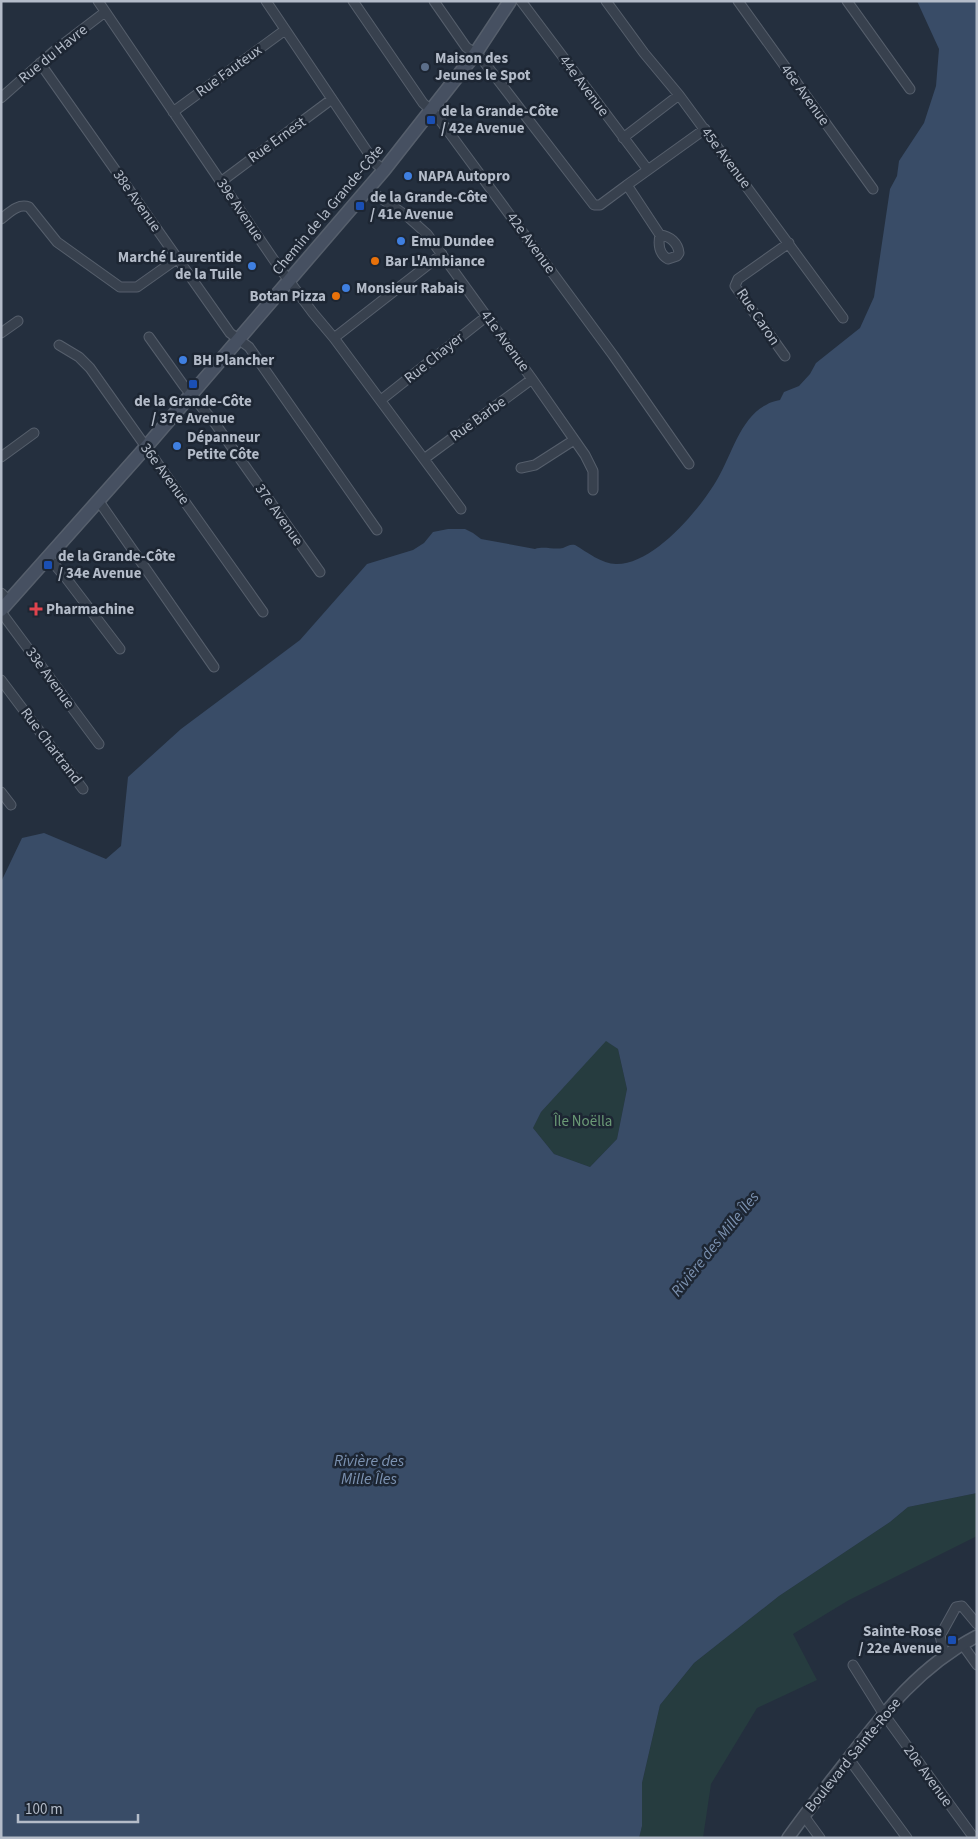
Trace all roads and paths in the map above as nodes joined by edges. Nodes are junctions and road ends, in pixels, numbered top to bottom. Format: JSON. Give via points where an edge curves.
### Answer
{"nodes":[{"id":1,"x":98,"y":1,"type":"edge"},
{"id":2,"x":266,"y":1,"type":"edge"},
{"id":3,"x":353,"y":1,"type":"edge"},
{"id":4,"x":434,"y":1,"type":"edge"},
{"id":5,"x":510,"y":1,"type":"edge"},
{"id":6,"x":521,"y":1,"type":"edge"},
{"id":7,"x":606,"y":1,"type":"edge"},
{"id":8,"x":738,"y":1,"type":"edge"},
{"id":9,"x":848,"y":1,"type":"edge"},
{"id":10,"x":105,"y":12,"type":"junction"},
{"id":11,"x":285,"y":30,"type":"junction"},
{"id":12,"x":475,"y":54,"type":"junction"},
{"id":13,"x":40,"y":63,"type":"junction"},
{"id":14,"x":910,"y":89,"type":"dead end"},
{"id":15,"x":679,"y":95,"type":"junction"},
{"id":16,"x":1,"y":98,"type":"edge"},
{"id":17,"x":332,"y":99,"type":"junction"},
{"id":18,"x":431,"y":111,"type":"junction"},
{"id":19,"x":173,"y":112,"type":"junction"},
{"id":20,"x":705,"y":129,"type":"junction"},
{"id":21,"x":623,"y":138,"type":"junction"},
{"id":22,"x":384,"y":170,"type":"junction"},
{"id":23,"x":648,"y":170,"type":"junction"},
{"id":24,"x":222,"y":182,"type":"junction"},
{"id":25,"x":627,"y":186,"type":"junction"},
{"id":26,"x":368,"y":188,"type":"junction"},
{"id":27,"x":873,"y":189,"type":"dead end"},
{"id":28,"x":1,"y":219,"type":"edge"},
{"id":29,"x":660,"y":235,"type":"dead end"},
{"id":30,"x":789,"y":243,"type":"junction"},
{"id":31,"x":442,"y":254,"type":"junction"},
{"id":32,"x":178,"y":258,"type":"junction"},
{"id":33,"x":289,"y":281,"type":"junction"},
{"id":34,"x":486,"y":316,"type":"junction"},
{"id":35,"x":843,"y":318,"type":"dead end"},
{"id":36,"x":18,"y":321,"type":"dead end"},
{"id":37,"x":1,"y":333,"type":"edge"},
{"id":38,"x":149,"y":337,"type":"dead end"},
{"id":39,"x":334,"y":338,"type":"junction"},
{"id":40,"x":239,"y":340,"type":"junction"},
{"id":41,"x":59,"y":345,"type":"dead end"},
{"id":42,"x":784,"y":356,"type":"dead end"},
{"id":43,"x":532,"y":379,"type":"junction"},
{"id":44,"x":192,"y":394,"type":"junction"},
{"id":45,"x":380,"y":400,"type":"junction"},
{"id":46,"x":34,"y":433,"type":"dead end"},
{"id":47,"x":574,"y":440,"type":"junction"},
{"id":48,"x":146,"y":447,"type":"junction"},
{"id":49,"x":1,"y":458,"type":"edge"},
{"id":50,"x":424,"y":459,"type":"junction"},
{"id":51,"x":689,"y":464,"type":"dead end"},
{"id":52,"x":521,"y":468,"type":"dead end"},
{"id":53,"x":594,"y":490,"type":"dead end"},
{"id":54,"x":98,"y":500,"type":"junction"},
{"id":55,"x":461,"y":509,"type":"dead end"},
{"id":56,"x":377,"y":530,"type":"dead end"},
{"id":57,"x":48,"y":557,"type":"junction"},
{"id":58,"x":320,"y":572,"type":"dead end"},
{"id":59,"x":3,"y":604,"type":"edge"},
{"id":60,"x":263,"y":612,"type":"dead end"},
{"id":61,"x":120,"y":649,"type":"dead end"},
{"id":62,"x":214,"y":667,"type":"dead end"},
{"id":63,"x":1,"y":680,"type":"edge"},
{"id":64,"x":99,"y":744,"type":"dead end"},
{"id":65,"x":83,"y":789,"type":"dead end"},
{"id":66,"x":1,"y":792,"type":"edge"},
{"id":67,"x":11,"y":805,"type":"dead end"},
{"id":68,"x":977,"y":1624,"type":"edge"},
{"id":69,"x":977,"y":1636,"type":"edge"},
{"id":70,"x":962,"y":1644,"type":"junction"},
{"id":71,"x":945,"y":1656,"type":"junction"},
{"id":72,"x":853,"y":1665,"type":"dead end"},
{"id":73,"x":977,"y":1665,"type":"edge"},
{"id":74,"x":883,"y":1714,"type":"junction"},
{"id":75,"x":848,"y":1759,"type":"junction"},
{"id":76,"x":804,"y":1816,"type":"junction"},
{"id":77,"x":788,"y":1838,"type":"edge"},
{"id":78,"x":820,"y":1838,"type":"edge"},
{"id":79,"x":907,"y":1838,"type":"edge"},
{"id":80,"x":974,"y":1838,"type":"edge"}],
"edges":[{"from":1,"to":10,"type":"street","name":"39e Avenue"},
{"from":2,"to":11,"type":"street"},
{"from":3,"to":18,"type":"street","name":"42e Avenue"},
{"from":4,"to":12,"type":"street","via":[[466,47]]},
{"from":5,"to":12,"type":"main road","name":"Chemin de la Grande-Côte"},
{"from":6,"to":21,"type":"street","name":"44e Avenue"},
{"from":7,"to":15,"type":"street","name":"45e Avenue"},
{"from":8,"to":27,"type":"street","name":"46e Avenue"},
{"from":9,"to":14,"type":"street"},
{"from":10,"to":13,"type":"street","name":"Rue du Havre"},
{"from":10,"to":19,"type":"street","name":"39e Avenue"},
{"from":11,"to":17,"type":"street"},
{"from":11,"to":19,"type":"street","name":"Rue Fauteux"},
{"from":12,"to":18,"type":"main road","name":"Chemin de la Grande-Côte"},
{"from":12,"to":25,"type":"street","via":[[594,205],[600,205]]},
{"from":13,"to":16,"type":"street","name":"Rue du Havre"},
{"from":13,"to":32,"type":"street","name":"38e Avenue"},
{"from":15,"to":20,"type":"street","name":"45e Avenue"},
{"from":15,"to":21,"type":"street"},
{"from":17,"to":22,"type":"street","via":[[375,163]]},
{"from":17,"to":24,"type":"street","name":"Rue Ernest"},
{"from":18,"to":22,"type":"main road","name":"Chemin de la Grande-Côte"},
{"from":18,"to":51,"type":"street","name":"42e Avenue","via":[[613,355]]},
{"from":19,"to":24,"type":"street","name":"39e Avenue"},
{"from":20,"to":23,"type":"street"},
{"from":20,"to":30,"type":"street","name":"45e Avenue"},
{"from":21,"to":23,"type":"street","name":"44e Avenue"},
{"from":22,"to":26,"type":"main road","name":"Chemin de la Grande-Côte"},
{"from":23,"to":25,"type":"street"},
{"from":24,"to":33,"type":"street","name":"39e Avenue"},
{"from":25,"to":29,"type":"street"},
{"from":26,"to":31,"type":"street","name":"41e Avenue","via":[[408,217]]},
{"from":26,"to":33,"type":"main road","name":"Chemin de la Grande-Côte"},
{"from":28,"to":32,"type":"street","via":[[17,208],[29,206],[57,242],[120,287],[137,287]]},
{"from":30,"to":35,"type":"street","name":"45e Avenue"},
{"from":30,"to":42,"type":"street","name":"Rue Caron","via":[[738,279],[735,286]]},
{"from":31,"to":34,"type":"street","name":"41e Avenue"},
{"from":31,"to":39,"type":"street"},
{"from":32,"to":40,"type":"street","name":"38e Avenue","via":[[230,333]]},
{"from":33,"to":39,"type":"street","name":"39e Avenue"},
{"from":33,"to":40,"type":"main road","name":"Chemin de la Grande-Côte"},
{"from":34,"to":43,"type":"street","name":"41e Avenue"},
{"from":34,"to":45,"type":"street","name":"Rue Chayer"},
{"from":36,"to":37,"type":"street"},
{"from":38,"to":44,"type":"street","name":"37e Avenue"},
{"from":39,"to":45,"type":"street","name":"39e Avenue"},
{"from":40,"to":44,"type":"main road","name":"Chemin de la Grande-Côte"},
{"from":40,"to":56,"type":"street","name":"38e Avenue","via":[[252,351]]},
{"from":41,"to":48,"type":"street","name":"36e Avenue","via":[[87,364]]},
{"from":43,"to":47,"type":"street","name":"41e Avenue"},
{"from":43,"to":50,"type":"street","name":"Rue Barbe"},
{"from":44,"to":48,"type":"main road","name":"Chemin de la Grande-Côte"},
{"from":44,"to":58,"type":"street","name":"37e Avenue"},
{"from":45,"to":50,"type":"street","name":"39e Avenue"},
{"from":46,"to":49,"type":"street"},
{"from":47,"to":52,"type":"street","via":[[534,465]]},
{"from":47,"to":53,"type":"street","name":"41e Avenue","via":[[593,471]]},
{"from":48,"to":54,"type":"main road","name":"Chemin de la Grande-Côte"},
{"from":48,"to":60,"type":"street","name":"36e Avenue"},
{"from":50,"to":55,"type":"street","name":"39e Avenue"},
{"from":54,"to":57,"type":"main road","name":"Chemin de la Grande-Côte"},
{"from":54,"to":62,"type":"street"},
{"from":57,"to":59,"type":"main road","name":"Chemin de la Grande-Côte"},
{"from":57,"to":61,"type":"street"},
{"from":59,"to":64,"type":"street","name":"33e Avenue"},
{"from":63,"to":65,"type":"street","name":"Rue Chartrand"},
{"from":66,"to":67,"type":"street"},
{"from":68,"to":71,"type":"street","via":[[962,1606],[956,1607],[940,1636]]},
{"from":69,"to":70,"type":"street","name":"Boulevard Sainte-Rose"},
{"from":70,"to":71,"type":"street","name":"Boulevard Sainte-Rose"},
{"from":70,"to":73,"type":"street"},
{"from":71,"to":74,"type":"street","name":"Boulevard Sainte-Rose","via":[[928,1668]]},
{"from":72,"to":74,"type":"street","name":"20e Avenue"},
{"from":74,"to":75,"type":"street","name":"Boulevard Sainte-Rose"},
{"from":74,"to":80,"type":"street","name":"20e Avenue"},
{"from":75,"to":76,"type":"street","name":"Boulevard Sainte-Rose"},
{"from":75,"to":79,"type":"street"},
{"from":76,"to":77,"type":"street","name":"Boulevard Sainte-Rose"},
{"from":76,"to":78,"type":"street"}]}
